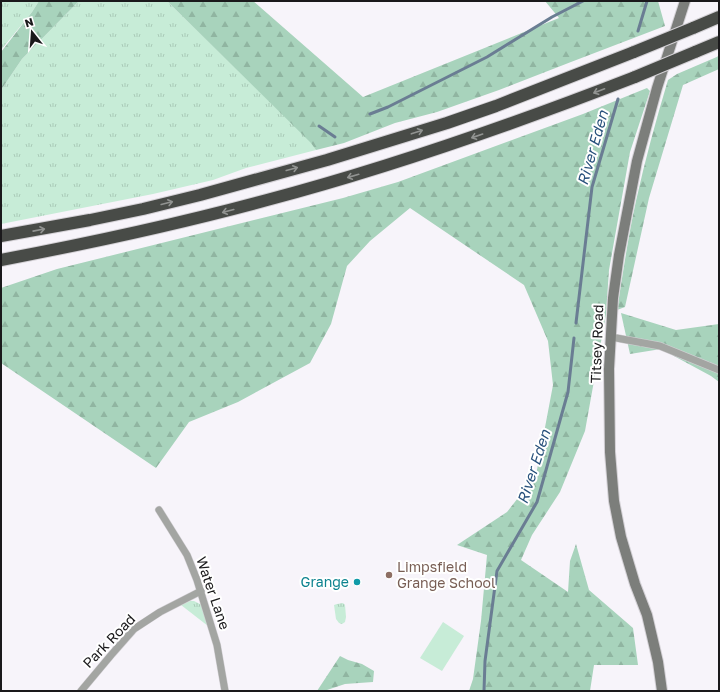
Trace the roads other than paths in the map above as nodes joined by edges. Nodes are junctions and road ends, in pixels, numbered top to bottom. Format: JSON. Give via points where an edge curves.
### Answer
{"nodes":[{"id":1,"x":685,"y":1,"type":"edge"},
{"id":2,"x":719,"y":17,"type":"edge"},
{"id":3,"x":719,"y":42,"type":"edge"},
{"id":4,"x":1,"y":236,"type":"edge"},
{"id":5,"x":1,"y":260,"type":"edge"},
{"id":6,"x":611,"y":337,"type":"junction"},
{"id":7,"x":719,"y":370,"type":"edge"},
{"id":8,"x":159,"y":510,"type":"dead end"},
{"id":9,"x":201,"y":591,"type":"junction"},
{"id":10,"x":81,"y":691,"type":"edge"},
{"id":11,"x":225,"y":691,"type":"edge"},
{"id":12,"x":662,"y":691,"type":"edge"}],
"edges":[{"from":1,"to":6,"type":"main road","name":"Titsey Road","via":[[637,161],[619,255]]},
{"from":4,"to":2,"type":"highway","one_way":true,"bridge":true,"via":[[143,209],[327,160],[496,106]]},
{"from":3,"to":5,"type":"highway","one_way":true,"bridge":true,"via":[[548,110],[459,142],[313,188],[166,226]]},
{"from":6,"to":7,"type":"street","via":[[660,346]]},
{"from":6,"to":12,"type":"main road","name":"Titsey Road","via":[[610,452],[614,501],[621,537],[647,615]]},
{"from":8,"to":9,"type":"street","name":"Water Lane","via":[[187,555]]},
{"from":9,"to":10,"type":"street","name":"Park Road","via":[[134,629]]},
{"from":9,"to":11,"type":"street","name":"Water Lane","via":[[217,645]]}]}
